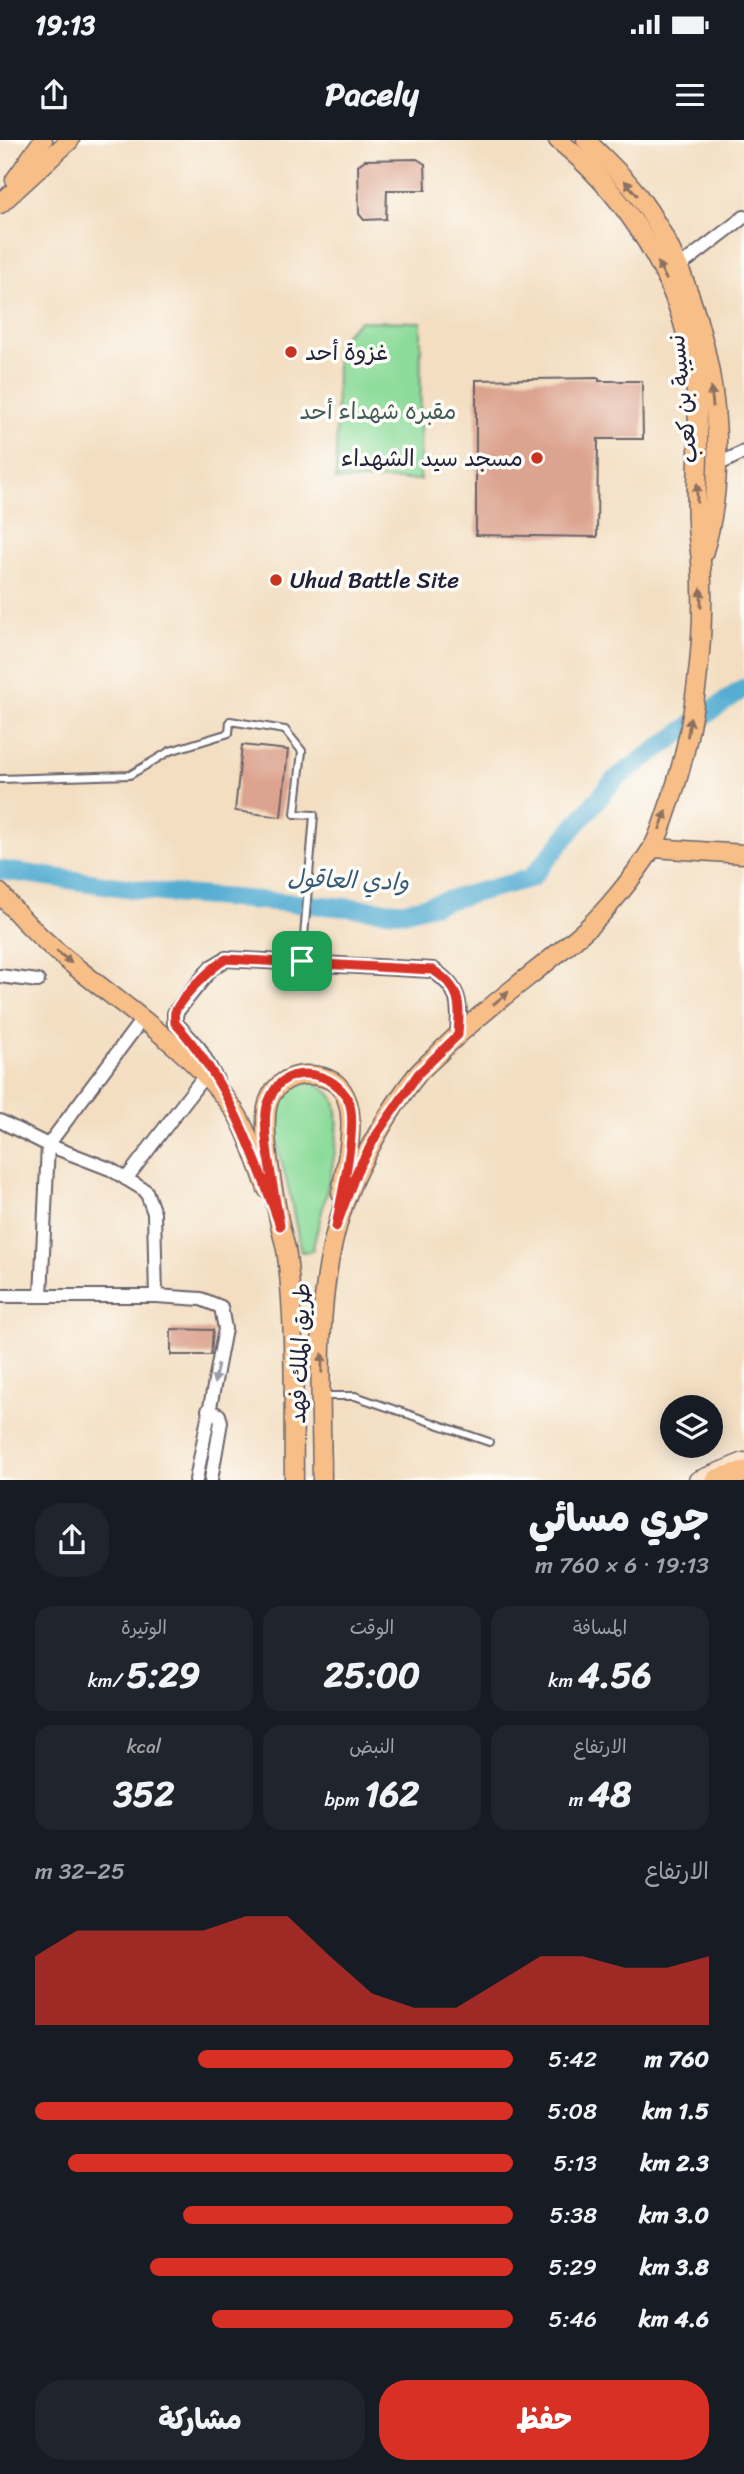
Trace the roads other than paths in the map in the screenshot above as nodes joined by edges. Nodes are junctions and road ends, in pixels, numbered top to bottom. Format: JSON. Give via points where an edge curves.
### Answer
{"nodes":[{"id":1,"x":43,"y":140,"type":"edge"},
{"id":2,"x":71,"y":140,"type":"edge"},
{"id":3,"x":558,"y":140,"type":"edge"},
{"id":4,"x":586,"y":140,"type":"edge"},
{"id":5,"x":0,"y":203,"type":"edge"},
{"id":6,"x":744,"y":216,"type":"edge"},
{"id":7,"x":680,"y":266,"type":"junction"},
{"id":8,"x":744,"y":452,"type":"edge"},
{"id":9,"x":717,"y":466,"type":"junction"},
{"id":10,"x":701,"y":561,"type":"junction"},
{"id":11,"x":0,"y":779,"type":"edge"},
{"id":12,"x":653,"y":848,"type":"junction"},
{"id":13,"x":744,"y":854,"type":"edge"},
{"id":14,"x":0,"y":893,"type":"edge"},
{"id":15,"x":302,"y":961,"type":"junction"},
{"id":16,"x":0,"y":976,"type":"edge"},
{"id":17,"x":38,"y":981,"type":"dead end"},
{"id":18,"x":143,"y":1018,"type":"junction"},
{"id":19,"x":458,"y":1035,"type":"junction"},
{"id":20,"x":205,"y":1075,"type":"junction"},
{"id":21,"x":236,"y":1112,"type":"junction"},
{"id":22,"x":0,"y":1121,"type":"edge"},
{"id":23,"x":48,"y":1145,"type":"junction"},
{"id":24,"x":126,"y":1179,"type":"junction"},
{"id":25,"x":280,"y":1226,"type":"junction"},
{"id":26,"x":336,"y":1227,"type":"junction"},
{"id":27,"x":0,"y":1296,"type":"edge"},
{"id":28,"x":41,"y":1296,"type":"junction"},
{"id":29,"x":156,"y":1296,"type":"junction"},
{"id":30,"x":322,"y":1396,"type":"junction"},
{"id":31,"x":208,"y":1410,"type":"junction"},
{"id":32,"x":489,"y":1442,"type":"dead end"},
{"id":33,"x":744,"y":1461,"type":"edge"},
{"id":34,"x":744,"y":1472,"type":"edge"},
{"id":35,"x":196,"y":1480,"type":"edge"},
{"id":36,"x":211,"y":1480,"type":"edge"},
{"id":37,"x":294,"y":1480,"type":"edge"},
{"id":38,"x":322,"y":1480,"type":"edge"},
{"id":39,"x":697,"y":1480,"type":"edge"},
{"id":40,"x":718,"y":1480,"type":"edge"}],
"edges":[{"from":1,"to":5,"type":"main road"},
{"from":2,"to":5,"type":"main road"},
{"from":10,"to":3,"type":"main road","one_way":true,"via":[[693,368],[682,322],[664,274],[626,211]]},
{"from":7,"to":4,"type":"main road","name":"نسيبة بن كعب","one_way":true,"via":[[636,193]]},
{"from":6,"to":7,"type":"street"},
{"from":9,"to":7,"type":"main road","name":"نسيبة بن كعب","one_way":true,"via":[[707,356]]},
{"from":8,"to":9,"type":"street"},
{"from":9,"to":10,"type":"main road","name":"نسيبة بن كعب","via":[[710,531]]},
{"from":12,"to":10,"type":"main road","name":"طريق الملك فهد","one_way":true,"via":[[685,755],[697,678]]},
{"from":11,"to":15,"type":"lane","via":[[130,775],[170,751],[229,733],[230,721],[285,730],[302,751],[295,814],[314,815]]},
{"from":12,"to":13,"type":"main road"},
{"from":19,"to":12,"type":"main road","name":"طريق الملك فهد","one_way":true,"via":[[586,930]]},
{"from":14,"to":18,"type":"main road","one_way":true,"via":[[55,950]]},
{"from":15,"to":19,"type":"street","via":[[433,970],[447,980],[460,1004]]},
{"from":15,"to":21,"type":"street","via":[[226,959],[211,968],[174,1013],[175,1023],[198,1048]]},
{"from":16,"to":17,"type":"street"},
{"from":18,"to":20,"type":"main road"},
{"from":18,"to":23,"type":"street"},
{"from":19,"to":26,"type":"main road","name":"طريق الملك فهد","via":[[418,1074],[377,1134]]},
{"from":20,"to":21,"type":"main road"},
{"from":20,"to":24,"type":"street"},
{"from":21,"to":25,"type":"main road"},
{"from":22,"to":23,"type":"street"},
{"from":23,"to":24,"type":"street"},
{"from":23,"to":28,"type":"street"},
{"from":24,"to":29,"type":"street","via":[[146,1191],[154,1213]]},
{"from":25,"to":26,"type":"main road","via":[[265,1130],[267,1105],[278,1084],[308,1075],[329,1078],[351,1107]]},
{"from":25,"to":37,"type":"main road","name":"طريق الملك فهد","via":[[292,1310]]},
{"from":30,"to":26,"type":"main road","name":"طريق الملك فهد","one_way":true,"via":[[323,1309]]},
{"from":27,"to":28,"type":"street"},
{"from":28,"to":29,"type":"street"},
{"from":29,"to":31,"type":"street","one_way":true,"via":[[201,1299],[221,1307],[225,1329]]},
{"from":30,"to":32,"type":"lane","via":[[355,1396]]},
{"from":30,"to":38,"type":"main road","name":"طريق الملك فهد"},
{"from":31,"to":35,"type":"street"},
{"from":31,"to":36,"type":"street","via":[[219,1415],[221,1422]]},
{"from":33,"to":39,"type":"main road"},
{"from":34,"to":40,"type":"highway"}]}
